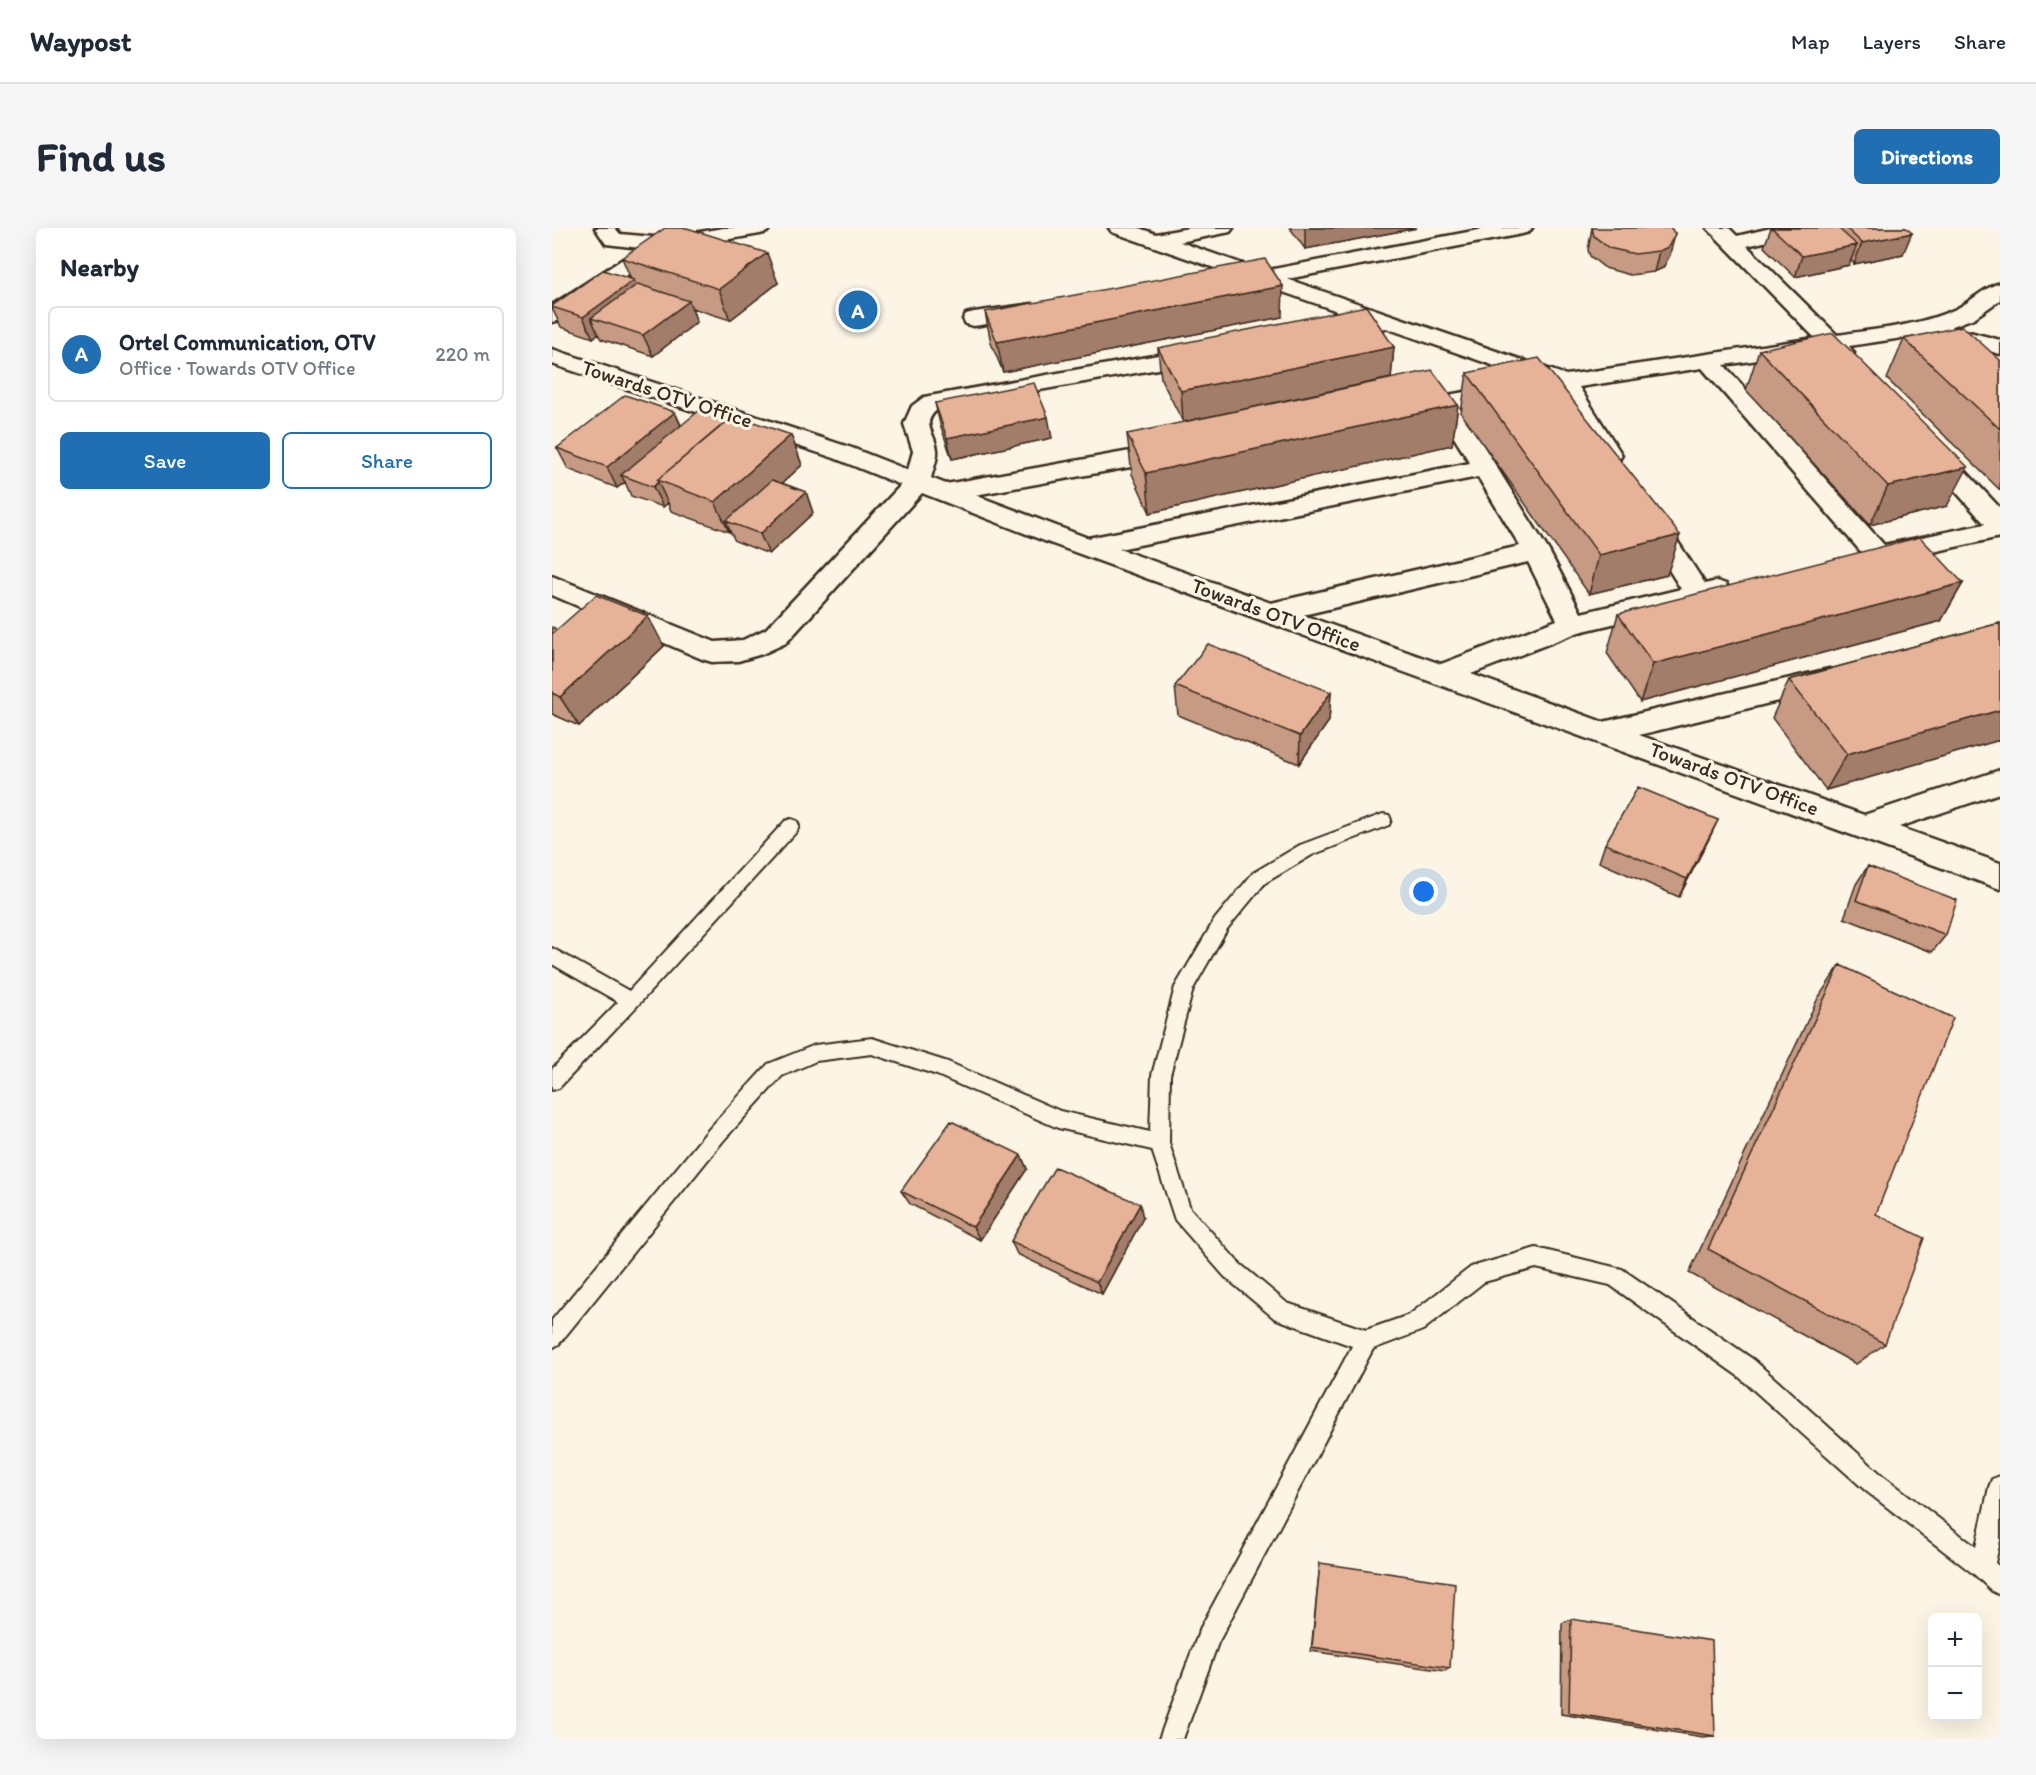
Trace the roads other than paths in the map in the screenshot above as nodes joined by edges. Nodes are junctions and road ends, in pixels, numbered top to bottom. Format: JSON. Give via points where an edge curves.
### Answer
{"nodes":[{"id":1,"x":605,"y":228,"type":"edge"},
{"id":2,"x":760,"y":228,"type":"edge"},
{"id":3,"x":1119,"y":228,"type":"edge"},
{"id":4,"x":1223,"y":228,"type":"edge"},
{"id":5,"x":1522,"y":228,"type":"edge"},
{"id":6,"x":1717,"y":228,"type":"edge"},
{"id":7,"x":1799,"y":228,"type":"edge"},
{"id":8,"x":1153,"y":241,"type":"junction"},
{"id":9,"x":1732,"y":243,"type":"junction"},
{"id":10,"x":665,"y":244,"type":"junction"},
{"id":11,"x":1260,"y":278,"type":"junction"},
{"id":12,"x":1214,"y":284,"type":"edge"},
{"id":13,"x":2000,"y":290,"type":"edge"},
{"id":14,"x":1054,"y":308,"type":"edge"},
{"id":15,"x":552,"y":315,"type":"edge"},
{"id":16,"x":974,"y":319,"type":"dead end"},
{"id":17,"x":1388,"y":321,"type":"junction"},
{"id":18,"x":1928,"y":328,"type":"junction"},
{"id":19,"x":1306,"y":335,"type":"edge"},
{"id":20,"x":1961,"y":338,"type":"junction"},
{"id":21,"x":1833,"y":342,"type":"junction"},
{"id":22,"x":2000,"y":347,"type":"edge"},
{"id":23,"x":1224,"y":350,"type":"edge"},
{"id":24,"x":552,"y":356,"type":"edge"},
{"id":25,"x":1709,"y":362,"type":"junction"},
{"id":26,"x":1856,"y":368,"type":"edge"},
{"id":27,"x":1992,"y":369,"type":"edge"},
{"id":28,"x":1564,"y":382,"type":"junction"},
{"id":29,"x":1444,"y":402,"type":"junction"},
{"id":30,"x":1386,"y":412,"type":"edge"},
{"id":31,"x":1912,"y":429,"type":"edge"},
{"id":32,"x":1199,"y":446,"type":"edge"},
{"id":33,"x":1485,"y":468,"type":"junction"},
{"id":34,"x":930,"y":488,"type":"junction"},
{"id":35,"x":2000,"y":524,"type":"edge"},
{"id":36,"x":2000,"y":529,"type":"edge"},
{"id":37,"x":1087,"y":547,"type":"junction"},
{"id":38,"x":1536,"y":551,"type":"junction"},
{"id":39,"x":1743,"y":584,"type":"edge"},
{"id":40,"x":552,"y":585,"type":"edge"},
{"id":41,"x":1698,"y":594,"type":"junction"},
{"id":42,"x":1270,"y":613,"type":"junction"},
{"id":43,"x":1573,"y":624,"type":"junction"},
{"id":44,"x":1850,"y":674,"type":"edge"},
{"id":45,"x":1441,"y":675,"type":"junction"},
{"id":46,"x":1605,"y":732,"type":"junction"},
{"id":47,"x":2000,"y":781,"type":"edge"},
{"id":48,"x":1383,"y":820,"type":"dead end"},
{"id":49,"x":791,"y":826,"type":"dead end"},
{"id":50,"x":1864,"y":827,"type":"junction"},
{"id":51,"x":2000,"y":876,"type":"edge"},
{"id":52,"x":552,"y":955,"type":"edge"},
{"id":53,"x":631,"y":1001,"type":"junction"},
{"id":54,"x":552,"y":1082,"type":"edge"},
{"id":55,"x":1159,"y":1143,"type":"junction"},
{"id":56,"x":552,"y":1337,"type":"edge"},
{"id":57,"x":1366,"y":1341,"type":"junction"},
{"id":58,"x":2000,"y":1487,"type":"edge"},
{"id":59,"x":1983,"y":1567,"type":"junction"},
{"id":60,"x":2000,"y":1583,"type":"edge"},
{"id":61,"x":1171,"y":1739,"type":"edge"}],
"edges":[{"from":1,"to":10,"type":"street","via":[[613,240]]},
{"from":2,"to":10,"type":"street"},
{"from":3,"to":8,"type":"street"},
{"from":4,"to":8,"type":"street"},
{"from":5,"to":11,"type":"street"},
{"from":6,"to":9,"type":"street"},
{"from":7,"to":9,"type":"street"},
{"from":8,"to":11,"type":"street"},
{"from":9,"to":21,"type":"street"},
{"from":10,"to":15,"type":"street","via":[[637,258]]},
{"from":11,"to":12,"type":"street"},
{"from":11,"to":17,"type":"street"},
{"from":13,"to":18,"type":"street","via":[[1966,313]]},
{"from":14,"to":16,"type":"street"},
{"from":17,"to":19,"type":"street"},
{"from":17,"to":28,"type":"street"},
{"from":18,"to":20,"type":"street"},
{"from":18,"to":21,"type":"street"},
{"from":20,"to":22,"type":"street"},
{"from":20,"to":27,"type":"street"},
{"from":21,"to":25,"type":"street"},
{"from":21,"to":26,"type":"street"},
{"from":23,"to":34,"type":"street","via":[[932,402],[920,411],[916,424],[925,451]]},
{"from":24,"to":34,"type":"street","name":"Towards OTV Office","via":[[843,453]]},
{"from":25,"to":28,"type":"street"},
{"from":25,"to":36,"type":"street","via":[[1866,557]]},
{"from":28,"to":29,"type":"street"},
{"from":28,"to":41,"type":"street"},
{"from":29,"to":30,"type":"street"},
{"from":29,"to":33,"type":"street"},
{"from":31,"to":35,"type":"street"},
{"from":32,"to":34,"type":"street"},
{"from":33,"to":37,"type":"street"},
{"from":33,"to":38,"type":"street"},
{"from":34,"to":37,"type":"street","name":"Towards OTV Office"},
{"from":34,"to":40,"type":"street","via":[[776,636],[736,653],[712,652]]},
{"from":37,"to":42,"type":"street","name":"Towards OTV Office"},
{"from":38,"to":42,"type":"street"},
{"from":38,"to":43,"type":"street"},
{"from":39,"to":41,"type":"street"},
{"from":41,"to":43,"type":"street"},
{"from":42,"to":45,"type":"street","name":"Towards OTV Office"},
{"from":43,"to":45,"type":"street"},
{"from":44,"to":46,"type":"street"},
{"from":45,"to":46,"type":"street","name":"Towards OTV Office"},
{"from":46,"to":50,"type":"street","name":"Towards OTV Office"},
{"from":47,"to":50,"type":"street"},
{"from":48,"to":55,"type":"lane","via":[[1306,850],[1259,878],[1221,924],[1184,987],[1161,1075]]},
{"from":49,"to":53,"type":"lane"},
{"from":50,"to":51,"type":"street","name":"Towards OTV Office"},
{"from":52,"to":53,"type":"lane"},
{"from":53,"to":54,"type":"lane"},
{"from":55,"to":56,"type":"lane","via":[[1058,1119],[941,1068],[872,1046],[815,1053],[775,1070],[716,1135]]},
{"from":55,"to":57,"type":"lane","via":[[1182,1213],[1232,1270],[1281,1311]]},
{"from":57,"to":59,"type":"lane","via":[[1416,1323],[1478,1274],[1536,1258],[1615,1276],[1746,1368],[1874,1483]]},
{"from":57,"to":61,"type":"lane","via":[[1208,1637]]},
{"from":58,"to":59,"type":"lane"},
{"from":59,"to":60,"type":"lane"}]}
